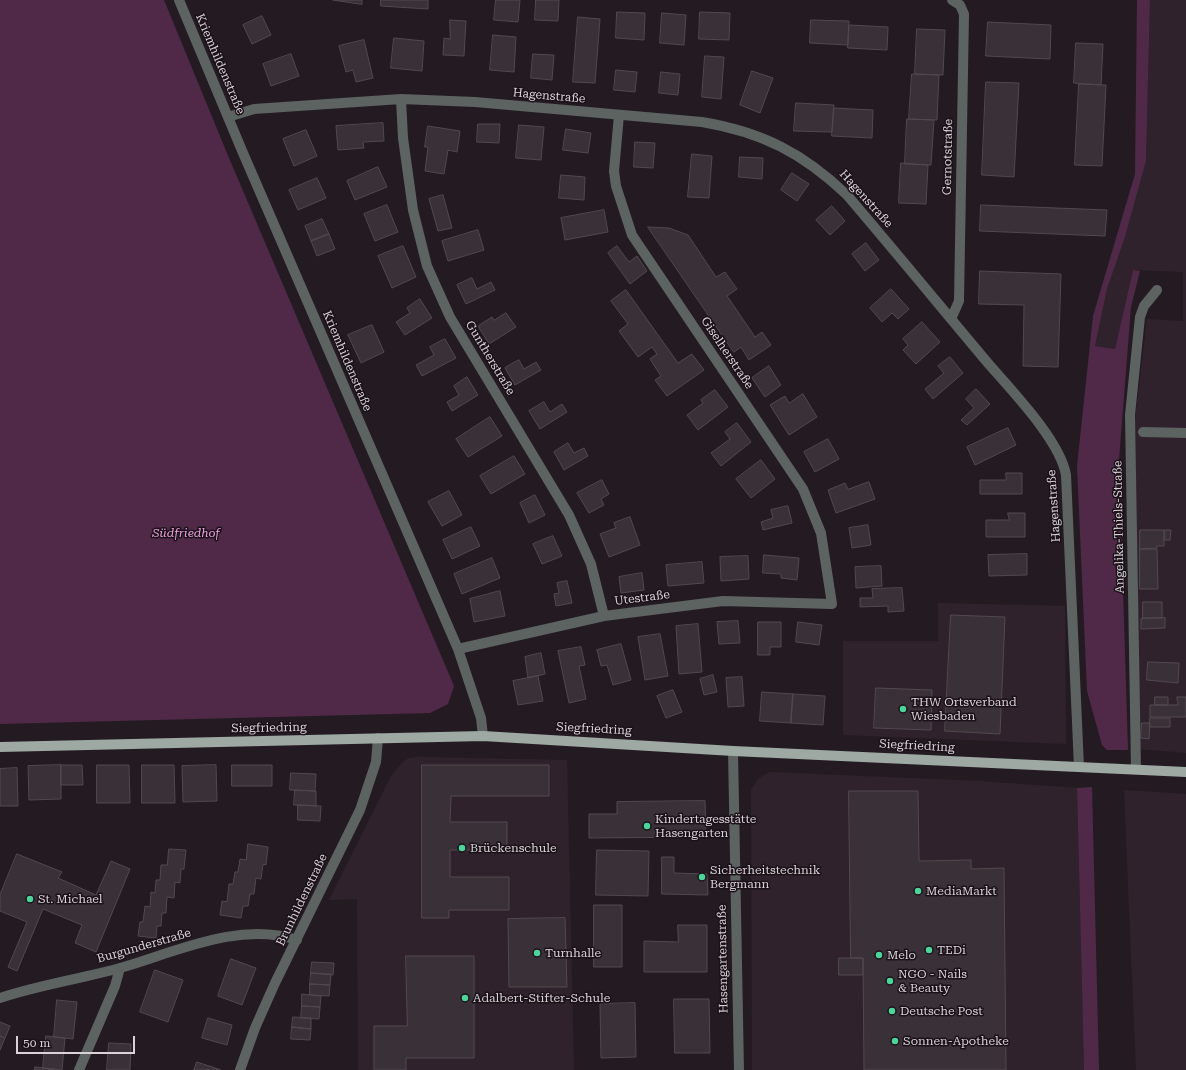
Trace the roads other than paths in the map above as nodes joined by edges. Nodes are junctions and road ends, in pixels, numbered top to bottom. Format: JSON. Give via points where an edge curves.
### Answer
{"nodes":[{"id":1,"x":179,"y":0,"type":"edge"},
{"id":2,"x":952,"y":0,"type":"edge"},
{"id":3,"x":401,"y":99,"type":"junction"},
{"id":4,"x":619,"y":115,"type":"junction"},
{"id":5,"x":228,"y":117,"type":"junction"},
{"id":6,"x":1157,"y":290,"type":"dead end"},
{"id":7,"x":951,"y":319,"type":"junction"},
{"id":8,"x":1143,"y":432,"type":"dead end"},
{"id":9,"x":1186,"y":434,"type":"edge"},
{"id":10,"x":832,"y":604,"type":"joint"},
{"id":11,"x":604,"y":616,"type":"junction"},
{"id":12,"x":458,"y":649,"type":"junction"},
{"id":13,"x":483,"y":736,"type":"junction"},
{"id":14,"x":378,"y":738,"type":"junction"},
{"id":15,"x":0,"y":746,"type":"edge"},
{"id":16,"x":733,"y":751,"type":"junction"},
{"id":17,"x":1079,"y":767,"type":"junction"},
{"id":18,"x":1136,"y":769,"type":"junction"},
{"id":19,"x":1186,"y":772,"type":"edge"},
{"id":20,"x":297,"y":940,"type":"junction"},
{"id":21,"x":120,"y":968,"type":"junction"},
{"id":22,"x":0,"y":998,"type":"edge"},
{"id":23,"x":79,"y":1070,"type":"edge"},
{"id":24,"x":240,"y":1070,"type":"edge"},
{"id":25,"x":738,"y":1070,"type":"edge"}],
"edges":[{"from":1,"to":5,"type":"street","name":"Kriemhildenstraße"},
{"from":2,"to":7,"type":"street","name":"Gernotstraße","via":[[960,5],[964,14],[959,301]]},
{"from":3,"to":4,"type":"street","name":"Hagenstraße","via":[[475,102]]},
{"from":3,"to":5,"type":"street","name":"Hagenstraße","via":[[254,109]]},
{"from":3,"to":11,"type":"street","name":"Guntherstraße","via":[[402,138],[413,210],[427,266],[450,317],[569,514],[591,564]]},
{"from":4,"to":7,"type":"street","name":"Hagenstraße","via":[[730,127],[756,134],[805,159],[847,195]]},
{"from":4,"to":10,"type":"street","name":"Giselherstraße","via":[[614,171],[616,186],[632,235],[804,490],[821,533]]},
{"from":5,"to":12,"type":"street","name":"Kriemhildenstraße"},
{"from":6,"to":18,"type":"street","name":"Angelika-Thiels-Straße","via":[[1144,306],[1140,318],[1130,414]]},
{"from":7,"to":17,"type":"street","name":"Hagenstraße","via":[[1047,434],[1064,464]]},
{"from":8,"to":9,"type":"street"},
{"from":10,"to":11,"type":"street","name":"Utestraße","via":[[723,601]]},
{"from":11,"to":12,"type":"street","name":"Utestraße"},
{"from":12,"to":13,"type":"street","name":"Kriemhildenstraße","via":[[481,718]]},
{"from":13,"to":14,"type":"main road","name":"Siegfriedring"},
{"from":13,"to":16,"type":"main road","name":"Siegfriedring"},
{"from":14,"to":15,"type":"main road","name":"Siegfriedring"},
{"from":14,"to":20,"type":"street","name":"Brunhildenstraße","via":[[376,762],[360,810]]},
{"from":16,"to":17,"type":"main road","name":"Siegfriedring"},
{"from":16,"to":25,"type":"street","name":"Hasengartenstraße"},
{"from":17,"to":18,"type":"main road","name":"Siegfriedring"},
{"from":18,"to":19,"type":"main road","name":"Siegfriedring"},
{"from":20,"to":21,"type":"street","name":"Burgunderstraße","via":[[272,933],[242,935],[203,943]]},
{"from":20,"to":24,"type":"street","name":"Brunhildenstraße","via":[[255,1028]]},
{"from":21,"to":22,"type":"street","name":"Burgunderstraße"},
{"from":21,"to":23,"type":"street"}]}
